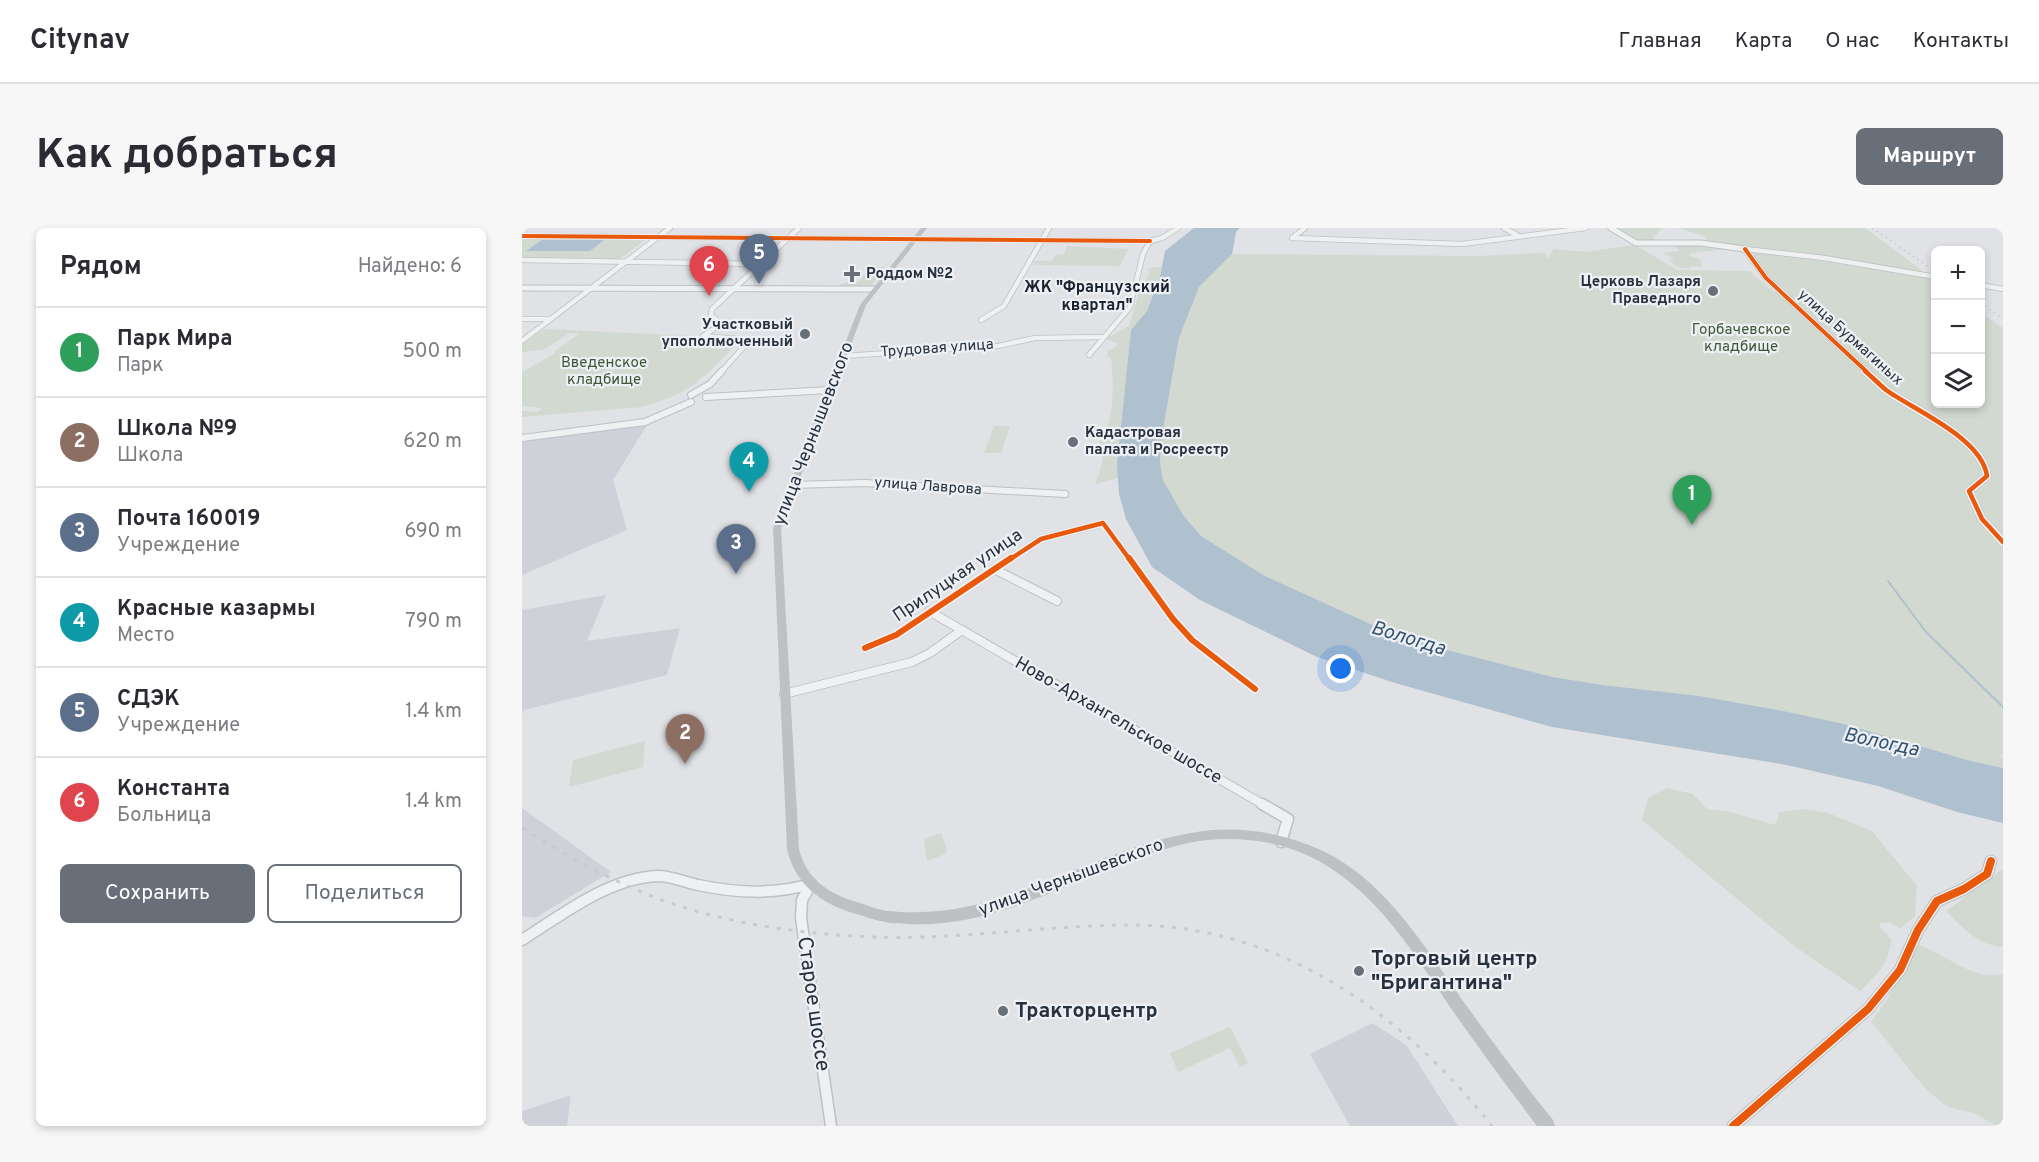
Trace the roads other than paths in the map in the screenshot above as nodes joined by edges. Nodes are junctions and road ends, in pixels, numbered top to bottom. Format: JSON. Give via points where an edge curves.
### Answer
{"nodes":[{"id":1,"x":539,"y":228,"type":"edge"},
{"id":2,"x":670,"y":228,"type":"edge"},
{"id":3,"x":799,"y":228,"type":"edge"},
{"id":4,"x":924,"y":228,"type":"edge"},
{"id":5,"x":1049,"y":228,"type":"edge"},
{"id":6,"x":1178,"y":228,"type":"edge"},
{"id":7,"x":1305,"y":228,"type":"edge"},
{"id":8,"x":1504,"y":228,"type":"edge"},
{"id":9,"x":1586,"y":228,"type":"edge"},
{"id":10,"x":1611,"y":228,"type":"edge"},
{"id":11,"x":524,"y":236,"type":"edge"},
{"id":12,"x":1521,"y":236,"type":"junction"},
{"id":13,"x":658,"y":237,"type":"junction"},
{"id":14,"x":789,"y":238,"type":"junction"},
{"id":15,"x":916,"y":238,"type":"junction"},
{"id":16,"x":1043,"y":239,"type":"junction"},
{"id":17,"x":1150,"y":241,"type":"junction"},
{"id":18,"x":1745,"y":249,"type":"junction"},
{"id":19,"x":522,"y":260,"type":"edge"},
{"id":20,"x":625,"y":261,"type":"junction"},
{"id":21,"x":761,"y":264,"type":"junction"},
{"id":22,"x":1931,"y":276,"type":"edge"},
{"id":23,"x":1985,"y":286,"type":"edge"},
{"id":24,"x":522,"y":288,"type":"edge"},
{"id":25,"x":591,"y":288,"type":"junction"},
{"id":26,"x":735,"y":289,"type":"junction"},
{"id":27,"x":874,"y":289,"type":"junction"},
{"id":28,"x":2003,"y":289,"type":"edge"},
{"id":29,"x":522,"y":319,"type":"edge"},
{"id":30,"x":550,"y":319,"type":"junction"},
{"id":31,"x":981,"y":320,"type":"dead end"},
{"id":32,"x":1102,"y":337,"type":"junction"},
{"id":33,"x":522,"y":340,"type":"edge"},
{"id":34,"x":1089,"y":355,"type":"dead end"},
{"id":35,"x":843,"y":356,"type":"junction"},
{"id":36,"x":830,"y":390,"type":"junction"},
{"id":37,"x":706,"y":397,"type":"dead end"},
{"id":38,"x":522,"y":438,"type":"edge"},
{"id":39,"x":792,"y":485,"type":"junction"},
{"id":40,"x":1065,"y":494,"type":"dead end"},
{"id":41,"x":2003,"y":542,"type":"edge"},
{"id":42,"x":994,"y":569,"type":"junction"},
{"id":43,"x":1057,"y":601,"type":"dead end"},
{"id":44,"x":929,"y":611,"type":"junction"},
{"id":45,"x":962,"y":630,"type":"junction"},
{"id":46,"x":865,"y":648,"type":"dead end"},
{"id":47,"x":1255,"y":689,"type":"dead end"},
{"id":48,"x":784,"y":694,"type":"junction"},
{"id":49,"x":1281,"y":842,"type":"junction"},
{"id":50,"x":1991,"y":861,"type":"dead end"},
{"id":51,"x":810,"y":884,"type":"junction"},
{"id":52,"x":522,"y":940,"type":"edge"},
{"id":53,"x":831,"y":1126,"type":"edge"},
{"id":54,"x":1547,"y":1126,"type":"edge"},
{"id":55,"x":1732,"y":1126,"type":"edge"}],
"edges":[{"from":1,"to":11,"type":"street"},
{"from":2,"to":13,"type":"street"},
{"from":3,"to":14,"type":"street"},
{"from":4,"to":15,"type":"main road","name":"улица Чернышевского"},
{"from":5,"to":16,"type":"street"},
{"from":6,"to":17,"type":"street"},
{"from":7,"to":12,"type":"street","via":[[1292,238],[1462,244]]},
{"from":8,"to":12,"type":"street"},
{"from":9,"to":12,"type":"street"},
{"from":10,"to":18,"type":"street","via":[[1636,243],[1701,243]]},
{"from":11,"to":13,"type":"street"},
{"from":13,"to":14,"type":"street"},
{"from":13,"to":20,"type":"street"},
{"from":14,"to":15,"type":"street"},
{"from":14,"to":21,"type":"street"},
{"from":15,"to":16,"type":"street"},
{"from":15,"to":27,"type":"main road","name":"улица Чернышевского"},
{"from":16,"to":17,"type":"street"},
{"from":16,"to":31,"type":"street","via":[[1004,306]]},
{"from":17,"to":32,"type":"street","via":[[1130,307]]},
{"from":18,"to":22,"type":"street"},
{"from":18,"to":41,"type":"street","name":"улица Бурмагиных","via":[[1766,278],[1885,389],[1961,437],[1986,469],[1987,476],[1969,491],[1973,506]]},
{"from":19,"to":20,"type":"street"},
{"from":20,"to":21,"type":"street"},
{"from":20,"to":25,"type":"street"},
{"from":21,"to":26,"type":"street"},
{"from":23,"to":28,"type":"street"},
{"from":24,"to":25,"type":"street"},
{"from":25,"to":26,"type":"street"},
{"from":25,"to":30,"type":"street"},
{"from":26,"to":27,"type":"street"},
{"from":26,"to":38,"type":"street","via":[[711,311],[721,324],[703,335],[750,340],[711,384],[691,399],[645,422]]},
{"from":27,"to":35,"type":"main road","name":"улица Чернышевского"},
{"from":29,"to":30,"type":"street"},
{"from":30,"to":33,"type":"street"},
{"from":32,"to":34,"type":"street"},
{"from":32,"to":35,"type":"street","name":"Трудовая улица","via":[[1035,338],[998,346]]},
{"from":35,"to":36,"type":"main road","name":"улица Чернышевского"},
{"from":36,"to":37,"type":"street"},
{"from":36,"to":39,"type":"main road","name":"улица Чернышевского"},
{"from":39,"to":40,"type":"street","name":"улица Лаврова","via":[[864,483]]},
{"from":39,"to":48,"type":"main road","name":"улица Чернышевского","via":[[777,528]]},
{"from":42,"to":43,"type":"street"},
{"from":42,"to":44,"type":"street","name":"Прилуцкая улица"},
{"from":42,"to":47,"type":"street","name":"Прилуцкая улица","via":[[1041,540],[1103,522],[1192,640]]},
{"from":44,"to":45,"type":"street","name":"Ново-Архангельское шоссе"},
{"from":44,"to":46,"type":"street","name":"Прилуцкая улица","via":[[896,635]]},
{"from":45,"to":48,"type":"street","via":[[912,662]]},
{"from":45,"to":49,"type":"street","name":"Ново-Архангельское шоссе","via":[[1288,819]]},
{"from":48,"to":51,"type":"main road","name":"улица Чернышевского","via":[[793,849],[796,864]]},
{"from":49,"to":51,"type":"main road","name":"улица Чернышевского","via":[[1251,836],[1191,838],[1141,852],[1017,901],[941,918],[894,919],[874,915],[831,899]]},
{"from":49,"to":54,"type":"main road","name":"улица Чернышевского","via":[[1330,862],[1361,884],[1380,904]]},
{"from":50,"to":55,"type":"street","via":[[1987,874],[1937,901],[1918,930],[1900,970],[1868,1009]]},
{"from":51,"to":52,"type":"street","via":[[761,894],[647,876],[622,883]]},
{"from":51,"to":53,"type":"street","name":"Старое шоссе","via":[[802,900],[801,918]]}]}
